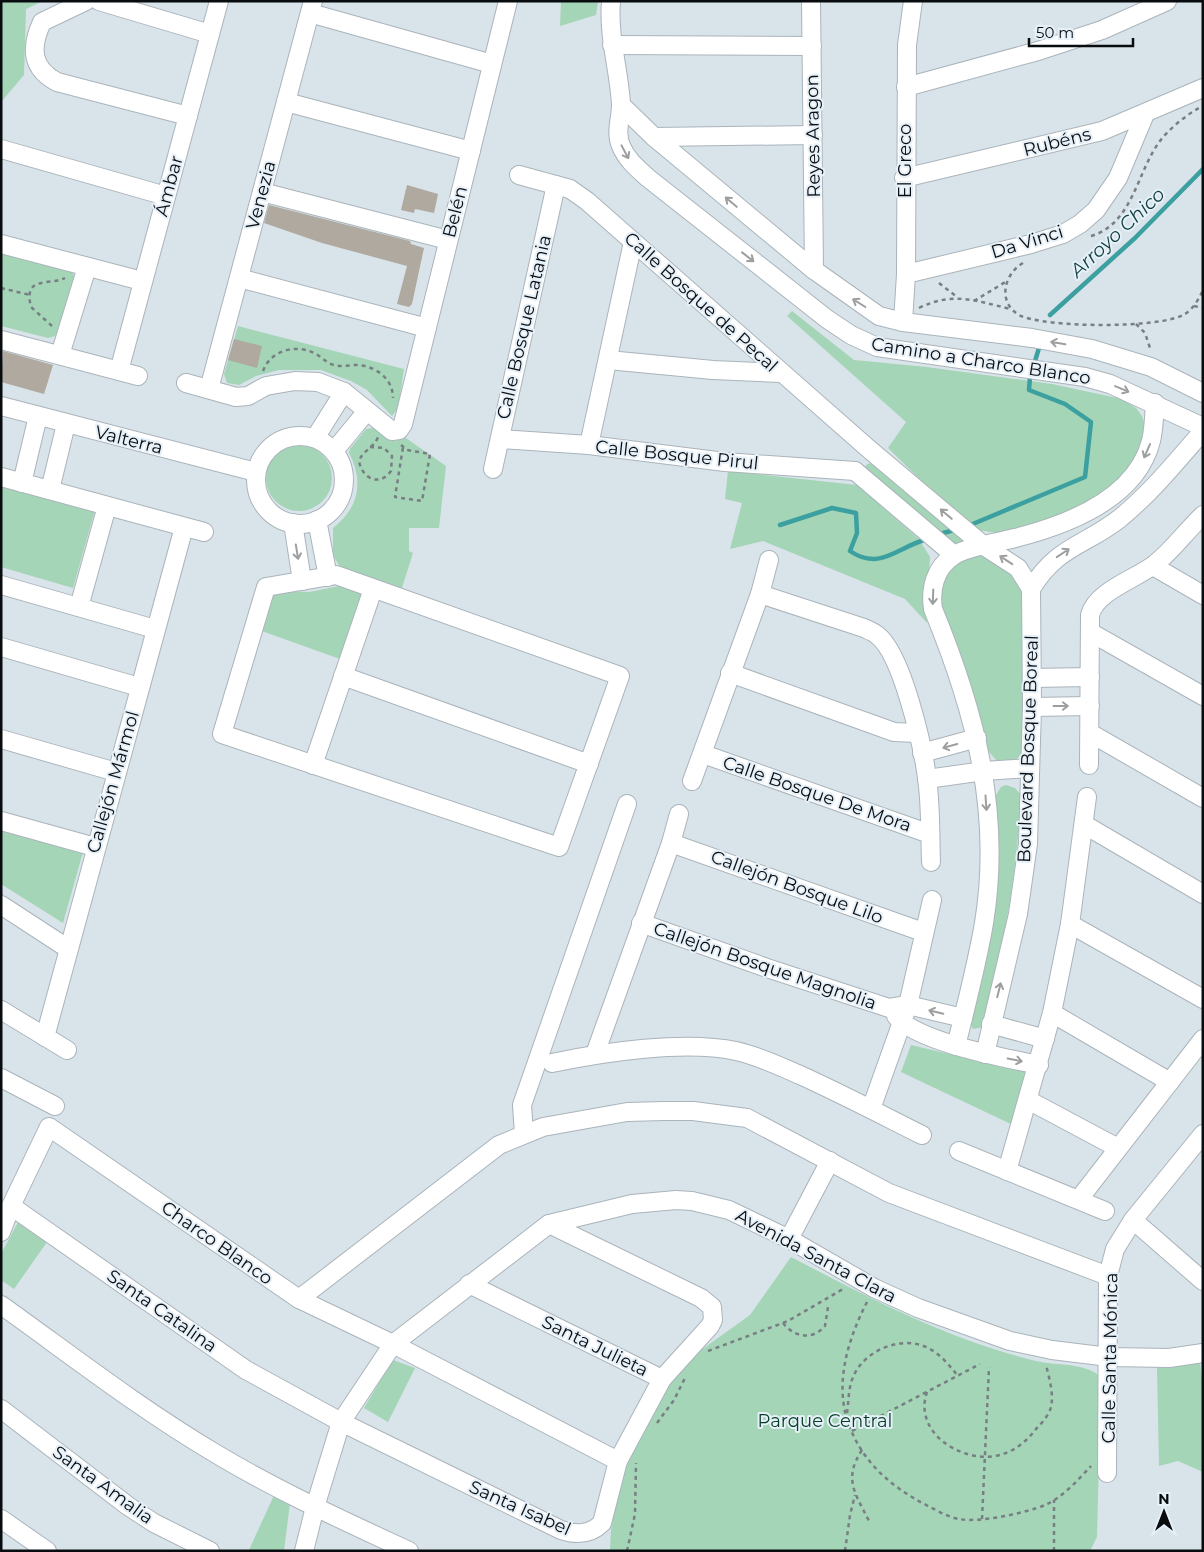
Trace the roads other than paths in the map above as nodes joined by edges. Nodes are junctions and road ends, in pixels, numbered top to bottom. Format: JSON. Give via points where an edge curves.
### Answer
{"nodes":[{"id":1,"x":86,"y":1,"type":"edge"},
{"id":2,"x":99,"y":1,"type":"edge"},
{"id":3,"x":219,"y":1,"type":"edge"},
{"id":4,"x":508,"y":1,"type":"edge"},
{"id":5,"x":611,"y":1,"type":"edge"},
{"id":6,"x":810,"y":1,"type":"edge"},
{"id":7,"x":913,"y":1,"type":"edge"},
{"id":8,"x":1166,"y":1,"type":"edge"},
{"id":9,"x":311,"y":7,"type":"edge"},
{"id":10,"x":210,"y":34,"type":"junction"},
{"id":11,"x":612,"y":45,"type":"junction"},
{"id":12,"x":812,"y":46,"type":"junction"},
{"id":13,"x":492,"y":64,"type":"junction"},
{"id":14,"x":906,"y":87,"type":"junction"},
{"id":15,"x":1203,"y":88,"type":"edge"},
{"id":16,"x":286,"y":102,"type":"junction"},
{"id":17,"x":621,"y":105,"type":"junction"},
{"id":18,"x":1145,"y":114,"type":"junction"},
{"id":19,"x":188,"y":116,"type":"junction"},
{"id":20,"x":813,"y":135,"type":"junction"},
{"id":21,"x":654,"y":137,"type":"junction"},
{"id":22,"x":1,"y":149,"type":"edge"},
{"id":23,"x":471,"y":151,"type":"junction"},
{"id":24,"x":519,"y":175,"type":"dead end"},
{"id":25,"x":904,"y":178,"type":"junction"},
{"id":26,"x":556,"y":186,"type":"junction"},
{"id":27,"x":262,"y":192,"type":"junction"},
{"id":28,"x":166,"y":196,"type":"junction"},
{"id":29,"x":448,"y":240,"type":"junction"},
{"id":30,"x":633,"y":242,"type":"junction"},
{"id":31,"x":1,"y":244,"type":"edge"},
{"id":32,"x":87,"y":267,"type":"junction"},
{"id":33,"x":814,"y":270,"type":"junction"},
{"id":34,"x":906,"y":274,"type":"junction"},
{"id":35,"x":239,"y":278,"type":"junction"},
{"id":36,"x":142,"y":281,"type":"junction"},
{"id":37,"x":903,"y":322,"type":"junction"},
{"id":38,"x":427,"y":328,"type":"junction"},
{"id":39,"x":1,"y":340,"type":"edge"},
{"id":40,"x":1092,"y":349,"type":"junction"},
{"id":41,"x":60,"y":356,"type":"junction"},
{"id":42,"x":608,"y":360,"type":"junction"},
{"id":43,"x":119,"y":371,"type":"junction"},
{"id":44,"x":780,"y":373,"type":"junction"},
{"id":45,"x":138,"y":376,"type":"dead end"},
{"id":46,"x":1085,"y":377,"type":"junction"},
{"id":47,"x":186,"y":383,"type":"dead end"},
{"id":48,"x":209,"y":389,"type":"junction"},
{"id":49,"x":344,"y":392,"type":"junction"},
{"id":50,"x":1203,"y":393,"type":"edge"},
{"id":51,"x":1155,"y":403,"type":"junction"},
{"id":52,"x":1,"y":406,"type":"edge"},
{"id":53,"x":368,"y":411,"type":"junction"},
{"id":54,"x":38,"y":416,"type":"junction"},
{"id":55,"x":66,"y":424,"type":"junction"},
{"id":56,"x":1203,"y":429,"type":"edge"},
{"id":57,"x":315,"y":438,"type":"junction"},
{"id":58,"x":500,"y":439,"type":"junction"},
{"id":59,"x":589,"y":446,"type":"junction"},
{"id":60,"x":870,"y":450,"type":"junction"},
{"id":61,"x":334,"y":451,"type":"junction"},
{"id":62,"x":493,"y":469,"type":"dead end"},
{"id":63,"x":256,"y":472,"type":"junction"},
{"id":64,"x":855,"y":472,"type":"junction"},
{"id":65,"x":1,"y":477,"type":"edge"},
{"id":66,"x":22,"y":483,"type":"junction"},
{"id":67,"x":50,"y":490,"type":"junction"},
{"id":68,"x":107,"y":506,"type":"junction"},
{"id":69,"x":1203,"y":515,"type":"edge"},
{"id":70,"x":317,"y":520,"type":"junction"},
{"id":71,"x":293,"y":523,"type":"junction"},
{"id":72,"x":184,"y":527,"type":"junction"},
{"id":73,"x":204,"y":532,"type":"dead end"},
{"id":74,"x":984,"y":546,"type":"junction"},
{"id":75,"x":954,"y":555,"type":"junction"},
{"id":76,"x":769,"y":560,"type":"dead end"},
{"id":77,"x":1153,"y":566,"type":"junction"},
{"id":78,"x":328,"y":577,"type":"junction"},
{"id":79,"x":302,"y":581,"type":"junction"},
{"id":80,"x":1,"y":586,"type":"edge"},
{"id":81,"x":373,"y":588,"type":"junction"},
{"id":82,"x":1031,"y":589,"type":"junction"},
{"id":83,"x":760,"y":594,"type":"junction"},
{"id":84,"x":1203,"y":595,"type":"edge"},
{"id":85,"x":79,"y":607,"type":"junction"},
{"id":86,"x":155,"y":629,"type":"junction"},
{"id":87,"x":1090,"y":632,"type":"junction"},
{"id":88,"x":1,"y":647,"type":"edge"},
{"id":89,"x":730,"y":673,"type":"junction"},
{"id":90,"x":344,"y":676,"type":"junction"},
{"id":91,"x":1090,"y":677,"type":"junction"},
{"id":92,"x":1032,"y":678,"type":"junction"},
{"id":93,"x":140,"y":687,"type":"junction"},
{"id":94,"x":1203,"y":696,"type":"edge"},
{"id":95,"x":1090,"y":706,"type":"junction"},
{"id":96,"x":1032,"y":707,"type":"junction"},
{"id":97,"x":1090,"y":732,"type":"junction"},
{"id":98,"x":918,"y":733,"type":"junction"},
{"id":99,"x":977,"y":738,"type":"junction"},
{"id":100,"x":1,"y":739,"type":"edge"},
{"id":101,"x":922,"y":753,"type":"junction"},
{"id":102,"x":703,"y":754,"type":"junction"},
{"id":103,"x":589,"y":764,"type":"junction"},
{"id":104,"x":1089,"y":764,"type":"dead end"},
{"id":105,"x":313,"y":765,"type":"junction"},
{"id":106,"x":1030,"y":768,"type":"junction"},
{"id":107,"x":984,"y":770,"type":"junction"},
{"id":108,"x":116,"y":772,"type":"junction"},
{"id":109,"x":927,"y":779,"type":"junction"},
{"id":110,"x":692,"y":781,"type":"dead end"},
{"id":111,"x":1087,"y":797,"type":"dead end"},
{"id":112,"x":1203,"y":798,"type":"edge"},
{"id":113,"x":627,"y":804,"type":"dead end"},
{"id":114,"x":679,"y":814,"type":"dead end"},
{"id":115,"x":1,"y":821,"type":"edge"},
{"id":116,"x":1084,"y":825,"type":"junction"},
{"id":117,"x":930,"y":834,"type":"junction"},
{"id":118,"x":671,"y":842,"type":"junction"},
{"id":119,"x":95,"y":847,"type":"junction"},
{"id":120,"x":931,"y":862,"type":"dead end"},
{"id":121,"x":1203,"y":894,"type":"edge"},
{"id":122,"x":932,"y":900,"type":"dead end"},
{"id":123,"x":1,"y":905,"type":"edge"},
{"id":124,"x":641,"y":923,"type":"junction"},
{"id":125,"x":1070,"y":924,"type":"junction"},
{"id":126,"x":923,"y":932,"type":"junction"},
{"id":127,"x":67,"y":948,"type":"junction"},
{"id":128,"x":1203,"y":999,"type":"edge"},
{"id":129,"x":908,"y":1005,"type":"junction"},
{"id":130,"x":890,"y":1008,"type":"junction"},
{"id":131,"x":1,"y":1010,"type":"edge"},
{"id":132,"x":1052,"y":1013,"type":"junction"},
{"id":133,"x":963,"y":1018,"type":"junction"},
{"id":134,"x":902,"y":1024,"type":"junction"},
{"id":135,"x":991,"y":1024,"type":"junction"},
{"id":136,"x":45,"y":1037,"type":"junction"},
{"id":137,"x":1045,"y":1039,"type":"junction"},
{"id":138,"x":1203,"y":1039,"type":"edge"},
{"id":139,"x":956,"y":1046,"type":"junction"},
{"id":140,"x":67,"y":1050,"type":"dead end"},
{"id":141,"x":595,"y":1054,"type":"junction"},
{"id":142,"x":985,"y":1054,"type":"junction"},
{"id":143,"x":552,"y":1063,"type":"dead end"},
{"id":144,"x":1039,"y":1065,"type":"junction"},
{"id":145,"x":1,"y":1078,"type":"edge"},
{"id":146,"x":1170,"y":1082,"type":"junction"},
{"id":147,"x":1028,"y":1100,"type":"junction"},
{"id":148,"x":55,"y":1106,"type":"dead end"},
{"id":149,"x":871,"y":1109,"type":"junction"},
{"id":150,"x":524,"y":1134,"type":"junction"},
{"id":151,"x":1203,"y":1134,"type":"edge"},
{"id":152,"x":922,"y":1135,"type":"dead end"},
{"id":153,"x":1118,"y":1148,"type":"junction"},
{"id":154,"x":960,"y":1152,"type":"dead end"},
{"id":155,"x":830,"y":1161,"type":"junction"},
{"id":156,"x":1007,"y":1171,"type":"junction"},
{"id":157,"x":1079,"y":1199,"type":"junction"},
{"id":158,"x":11,"y":1206,"type":"junction"},
{"id":159,"x":1104,"y":1211,"type":"dead end"},
{"id":160,"x":1133,"y":1220,"type":"junction"},
{"id":161,"x":549,"y":1224,"type":"junction"},
{"id":162,"x":1,"y":1232,"type":"edge"},
{"id":163,"x":789,"y":1239,"type":"junction"},
{"id":164,"x":1108,"y":1276,"type":"junction"},
{"id":165,"x":1203,"y":1281,"type":"edge"},
{"id":166,"x":469,"y":1284,"type":"junction"},
{"id":167,"x":299,"y":1299,"type":"junction"},
{"id":168,"x":1,"y":1305,"type":"edge"},
{"id":169,"x":393,"y":1344,"type":"junction"},
{"id":170,"x":1203,"y":1353,"type":"edge"},
{"id":171,"x":1109,"y":1357,"type":"junction"},
{"id":172,"x":662,"y":1379,"type":"junction"},
{"id":173,"x":1,"y":1409,"type":"edge"},
{"id":174,"x":341,"y":1422,"type":"junction"},
{"id":175,"x":618,"y":1461,"type":"junction"},
{"id":176,"x":1108,"y":1473,"type":"dead end"},
{"id":177,"x":315,"y":1507,"type":"junction"},
{"id":178,"x":1,"y":1519,"type":"edge"},
{"id":179,"x":47,"y":1551,"type":"edge"},
{"id":180,"x":210,"y":1551,"type":"edge"},
{"id":181,"x":304,"y":1551,"type":"edge"},
{"id":182,"x":409,"y":1551,"type":"edge"}],
"edges":[{"from":1,"to":19,"type":"street","via":[[42,22],[34,54],[45,76],[57,82]]},
{"from":2,"to":10,"type":"street"},
{"from":3,"to":10,"type":"street","name":"Ámbar"},
{"from":4,"to":13,"type":"street","name":"Belén"},
{"from":5,"to":11,"type":"street","name":"Camino a Charco Blanco","via":[[609,25]]},
{"from":6,"to":12,"type":"street","name":"Reyes Aragon"},
{"from":7,"to":14,"type":"street","name":"El Greco","via":[[908,24]]},
{"from":8,"to":14,"type":"street","via":[[1102,30]]},
{"from":9,"to":13,"type":"street"},
{"from":9,"to":16,"type":"street","name":"Venezia"},
{"from":10,"to":19,"type":"street","name":"Ámbar"},
{"from":11,"to":12,"type":"street"},
{"from":11,"to":17,"type":"street","name":"Camino a Charco Blanco"},
{"from":12,"to":20,"type":"street","name":"Reyes Aragon"},
{"from":13,"to":23,"type":"street","name":"Belén"},
{"from":14,"to":25,"type":"street","name":"El Greco"},
{"from":15,"to":18,"type":"street","name":"Rubéns"},
{"from":16,"to":23,"type":"street"},
{"from":16,"to":27,"type":"street","name":"Venezia"},
{"from":17,"to":21,"type":"street","name":"Camino a Charco Blanco"},
{"from":17,"to":46,"type":"street","name":"Camino a Charco Blanco","one_way":true,"via":[[620,145],[629,161],[851,336],[877,347]]},
{"from":18,"to":25,"type":"street","name":"Rubéns","via":[[1102,131]]},
{"from":18,"to":34,"type":"street","name":"Da Vinci","via":[[1118,178],[1096,210],[1080,224],[1063,234],[1031,244]]},
{"from":19,"to":28,"type":"street","name":"Ámbar"},
{"from":20,"to":21,"type":"street"},
{"from":20,"to":33,"type":"street","name":"Reyes Aragon"},
{"from":33,"to":21,"type":"street","name":"Camino a Charco Blanco","one_way":true},
{"from":22,"to":28,"type":"street"},
{"from":23,"to":29,"type":"street","name":"Belén"},
{"from":24,"to":26,"type":"street","name":"Calle Bosque de Pecal"},
{"from":25,"to":34,"type":"street","name":"El Greco"},
{"from":26,"to":30,"type":"street","name":"Calle Bosque de Pecal","via":[[570,189],[587,201]]},
{"from":26,"to":58,"type":"street","name":"Calle Bosque Latania"},
{"from":27,"to":29,"type":"street"},
{"from":27,"to":35,"type":"street","name":"Venezia"},
{"from":28,"to":36,"type":"street","name":"Ámbar"},
{"from":29,"to":38,"type":"street","name":"Belén"},
{"from":30,"to":42,"type":"street"},
{"from":30,"to":44,"type":"street","name":"Calle Bosque de Pecal"},
{"from":31,"to":32,"type":"street"},
{"from":32,"to":36,"type":"street"},
{"from":32,"to":41,"type":"street"},
{"from":37,"to":33,"type":"street","name":"Camino a Charco Blanco","one_way":true,"via":[[879,316]]},
{"from":34,"to":37,"type":"street","name":"El Greco"},
{"from":35,"to":38,"type":"street"},
{"from":35,"to":48,"type":"street","name":"Venezia"},
{"from":36,"to":43,"type":"street","name":"Ámbar"},
{"from":40,"to":37,"type":"street","name":"Camino a Charco Blanco","one_way":true},
{"from":38,"to":53,"type":"street","name":"Belén","via":[[399,430],[392,431]]},
{"from":39,"to":41,"type":"street"},
{"from":40,"to":46,"type":"street"},
{"from":40,"to":50,"type":"street","name":"Camino a Charco Blanco","via":[[1151,368]]},
{"from":41,"to":43,"type":"street"},
{"from":42,"to":44,"type":"street"},
{"from":42,"to":59,"type":"street"},
{"from":43,"to":45,"type":"street"},
{"from":44,"to":60,"type":"street","name":"Calle Bosque de Pecal"},
{"from":46,"to":51,"type":"street","name":"Camino a Charco Blanco","one_way":true},
{"from":47,"to":48,"type":"street"},
{"from":48,"to":49,"type":"street","via":[[236,397],[248,396],[266,386],[295,381],[318,382]]},
{"from":49,"to":53,"type":"street"},
{"from":49,"to":57,"type":"street"},
{"from":51,"to":56,"type":"street","name":"Camino a Charco Blanco"},
{"from":51,"to":74,"type":"street","one_way":true,"via":[[1147,453],[1136,472],[1118,492],[1063,523]]},
{"from":52,"to":54,"type":"street","name":"Valterra"},
{"from":53,"to":61,"type":"street"},
{"from":54,"to":55,"type":"street","name":"Valterra"},
{"from":54,"to":66,"type":"street"},
{"from":55,"to":63,"type":"street","name":"Valterra"},
{"from":55,"to":67,"type":"street"},
{"from":82,"to":56,"type":"street","one_way":true,"via":[[1053,560],[1138,503],[1164,478]]},
{"from":57,"to":61,"type":"street"},
{"from":57,"to":63,"type":"street","via":[[292,436],[278,441],[262,457]]},
{"from":58,"to":59,"type":"street","name":"Calle Bosque Pirul"},
{"from":58,"to":62,"type":"street","name":"Calle Bosque Latania"},
{"from":59,"to":64,"type":"street","name":"Calle Bosque Pirul","via":[[725,462]]},
{"from":60,"to":64,"type":"street"},
{"from":74,"to":60,"type":"street","one_way":true},
{"from":61,"to":70,"type":"street","via":[[342,464],[344,487],[334,508]]},
{"from":63,"to":71,"type":"street","via":[[256,487],[266,508],[278,518]]},
{"from":64,"to":75,"type":"street"},
{"from":65,"to":66,"type":"street"},
{"from":66,"to":67,"type":"street"},
{"from":67,"to":68,"type":"street"},
{"from":68,"to":72,"type":"street"},
{"from":68,"to":85,"type":"street"},
{"from":69,"to":77,"type":"street"},
{"from":70,"to":71,"type":"street"},
{"from":70,"to":78,"type":"street"},
{"from":71,"to":79,"type":"street","one_way":true},
{"from":72,"to":73,"type":"street"},
{"from":72,"to":86,"type":"street","name":"Callejón Mármol"},
{"from":74,"to":75,"type":"street"},
{"from":82,"to":74,"type":"street","one_way":true,"via":[[1018,568]]},
{"from":75,"to":99,"type":"street","name":"Boulevard Bosque Boreal","one_way":true,"via":[[936,575],[931,598],[960,676]]},
{"from":76,"to":83,"type":"street"},
{"from":77,"to":84,"type":"street"},
{"from":77,"to":87,"type":"street","via":[[1096,603],[1090,615]]},
{"from":78,"to":79,"type":"street"},
{"from":78,"to":81,"type":"street","via":[[336,575]]},
{"from":79,"to":105,"type":"street","via":[[266,587],[222,734]]},
{"from":80,"to":85,"type":"street"},
{"from":81,"to":90,"type":"street"},
{"from":81,"to":103,"type":"street","via":[[620,676]]},
{"from":82,"to":92,"type":"street","name":"Boulevard Bosque Boreal"},
{"from":83,"to":89,"type":"street"},
{"from":83,"to":98,"type":"street","via":[[878,635],[900,675]]},
{"from":85,"to":86,"type":"street"},
{"from":86,"to":93,"type":"street","name":"Callejón Mármol"},
{"from":87,"to":91,"type":"street"},
{"from":87,"to":94,"type":"street"},
{"from":88,"to":93,"type":"street"},
{"from":89,"to":98,"type":"street","via":[[894,732]]},
{"from":89,"to":102,"type":"street"},
{"from":90,"to":103,"type":"street"},
{"from":90,"to":105,"type":"street"},
{"from":91,"to":92,"type":"street"},
{"from":91,"to":95,"type":"street"},
{"from":92,"to":96,"type":"street","name":"Boulevard Bosque Boreal"},
{"from":93,"to":108,"type":"street","name":"Callejón Mármol"},
{"from":96,"to":95,"type":"street","one_way":true},
{"from":95,"to":97,"type":"street"},
{"from":96,"to":106,"type":"street","name":"Boulevard Bosque Boreal"},
{"from":97,"to":104,"type":"street"},
{"from":97,"to":112,"type":"street"},
{"from":98,"to":101,"type":"street"},
{"from":99,"to":101,"type":"street","one_way":true},
{"from":99,"to":107,"type":"street","name":"Boulevard Bosque Boreal"},
{"from":100,"to":108,"type":"street"},
{"from":101,"to":109,"type":"street"},
{"from":102,"to":110,"type":"street"},
{"from":102,"to":117,"type":"street","name":"Calle Bosque De Mora"},
{"from":103,"to":105,"type":"street","via":[[559,847]]},
{"from":106,"to":107,"type":"street"},
{"from":135,"to":106,"type":"street","name":"Boulevard Bosque Boreal","one_way":true,"via":[[1018,914],[1028,844]]},
{"from":107,"to":109,"type":"street"},
{"from":107,"to":133,"type":"street","name":"Boulevard Bosque Boreal","one_way":true,"via":[[988,834],[984,923]]},
{"from":108,"to":119,"type":"street","name":"Callejón Mármol"},
{"from":109,"to":117,"type":"street"},
{"from":111,"to":116,"type":"street"},
{"from":113,"to":150,"type":"street","via":[[522,1105]]},
{"from":114,"to":118,"type":"street"},
{"from":115,"to":119,"type":"street"},
{"from":116,"to":121,"type":"street"},
{"from":116,"to":125,"type":"street"},
{"from":117,"to":120,"type":"street"},
{"from":118,"to":124,"type":"street"},
{"from":118,"to":126,"type":"street","name":"Callejón Bosque Lilo"},
{"from":119,"to":127,"type":"street","name":"Callejón Mármol"},
{"from":122,"to":126,"type":"street"},
{"from":123,"to":127,"type":"street"},
{"from":124,"to":130,"type":"street","name":"Callejón Bosque Magnolia"},
{"from":124,"to":141,"type":"street"},
{"from":125,"to":128,"type":"street"},
{"from":125,"to":132,"type":"street"},
{"from":126,"to":129,"type":"street"},
{"from":127,"to":136,"type":"street","name":"Callejón Mármol"},
{"from":129,"to":130,"type":"street","name":"Callejón Bosque Magnolia"},
{"from":133,"to":129,"type":"street","one_way":true},
{"from":129,"to":134,"type":"street"},
{"from":130,"to":134,"type":"street","name":"Callejón Bosque Magnolia"},
{"from":131,"to":136,"type":"street"},
{"from":132,"to":137,"type":"street"},
{"from":132,"to":146,"type":"street"},
{"from":133,"to":139,"type":"street","name":"Boulevard Bosque Boreal"},
{"from":134,"to":139,"type":"street"},
{"from":134,"to":149,"type":"street"},
{"from":135,"to":137,"type":"street"},
{"from":135,"to":142,"type":"street","name":"Boulevard Bosque Boreal"},
{"from":136,"to":140,"type":"street"},
{"from":137,"to":144,"type":"street"},
{"from":138,"to":146,"type":"street"},
{"from":139,"to":142,"type":"street"},
{"from":141,"to":143,"type":"street"},
{"from":141,"to":149,"type":"street","via":[[697,1047],[735,1051],[770,1062]]},
{"from":142,"to":144,"type":"street","one_way":true},
{"from":144,"to":147,"type":"street"},
{"from":145,"to":148,"type":"street"},
{"from":146,"to":153,"type":"street"},
{"from":147,"to":153,"type":"street"},
{"from":147,"to":156,"type":"street"},
{"from":149,"to":152,"type":"street"},
{"from":150,"to":155,"type":"street","via":[[543,1127],[627,1112],[693,1110],[747,1118]]},
{"from":150,"to":167,"type":"street","via":[[498,1145]]},
{"from":151,"to":160,"type":"street","name":"Calle Santa Mónica"},
{"from":153,"to":157,"type":"street"},
{"from":154,"to":156,"type":"street"},
{"from":155,"to":163,"type":"street"},
{"from":155,"to":164,"type":"street","via":[[898,1196]]},
{"from":156,"to":157,"type":"street"},
{"from":157,"to":159,"type":"street"},
{"from":158,"to":162,"type":"street"},
{"from":158,"to":167,"type":"street","name":"Charco Blanco","via":[[49,1127]]},
{"from":158,"to":174,"type":"street","name":"Santa Catalina","via":[[246,1370]]},
{"from":160,"to":164,"type":"street","name":"Calle Santa Mónica","via":[[1115,1249]]},
{"from":160,"to":165,"type":"street"},
{"from":161,"to":163,"type":"street","name":"Avenida Santa Clara","via":[[632,1204],[692,1201],[729,1210]]},
{"from":161,"to":166,"type":"street","name":"Avenida Santa Clara"},
{"from":161,"to":172,"type":"street","name":"Santa Julieta","via":[[701,1298],[712,1307],[714,1314],[710,1326]]},
{"from":163,"to":171,"type":"street","name":"Avenida Santa Clara","via":[[918,1308],[1010,1341]]},
{"from":164,"to":171,"type":"street","name":"Calle Santa Mónica"},
{"from":166,"to":169,"type":"street","name":"Avenida Santa Clara"},
{"from":166,"to":172,"type":"street","name":"Santa Julieta"},
{"from":167,"to":169,"type":"street","name":"Charco Blanco"},
{"from":168,"to":177,"type":"street","via":[[196,1441]]},
{"from":169,"to":174,"type":"street","name":"Avenida Santa Clara"},
{"from":169,"to":175,"type":"street"},
{"from":170,"to":171,"type":"street","name":"Avenida Santa Clara","via":[[1168,1358]]},
{"from":171,"to":176,"type":"street","name":"Calle Santa Mónica"},
{"from":172,"to":175,"type":"street","name":"Santa Isabel"},
{"from":173,"to":180,"type":"street","name":"Santa Amalia","via":[[128,1506]]},
{"from":174,"to":175,"type":"street","name":"Santa Isabel","via":[[571,1533],[588,1532],[602,1524]]},
{"from":174,"to":177,"type":"street","name":"Avenida Santa Clara"},
{"from":177,"to":181,"type":"street","name":"Avenida Santa Clara"},
{"from":177,"to":182,"type":"street"},
{"from":178,"to":179,"type":"street"}]}
